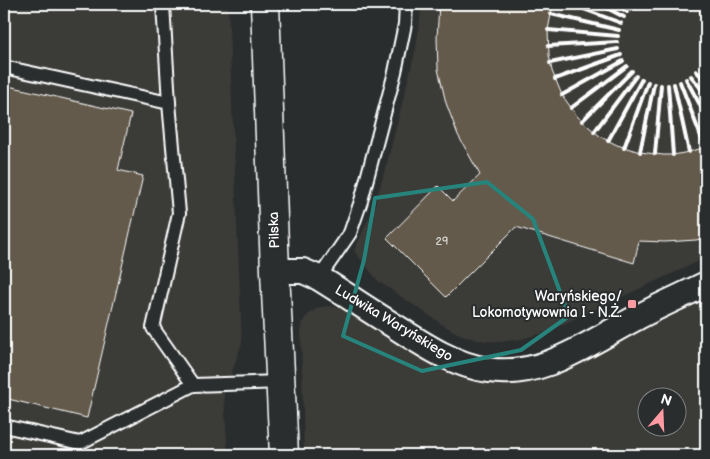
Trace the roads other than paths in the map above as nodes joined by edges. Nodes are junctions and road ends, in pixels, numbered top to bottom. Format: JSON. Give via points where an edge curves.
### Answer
{"nodes":[{"id":1,"x":163,"y":4,"type":"edge"},
{"id":2,"x":265,"y":4,"type":"edge"},
{"id":3,"x":406,"y":4,"type":"edge"},
{"id":4,"x":4,"y":67,"type":"edge"},
{"id":5,"x":170,"y":103,"type":"junction"},
{"id":6,"x":275,"y":271,"type":"junction"},
{"id":7,"x":319,"y":278,"type":"junction"},
{"id":8,"x":706,"y":284,"type":"edge"},
{"id":9,"x":281,"y":382,"type":"junction"},
{"id":10,"x":193,"y":385,"type":"junction"},
{"id":11,"x":4,"y":426,"type":"edge"},
{"id":12,"x":284,"y":455,"type":"edge"}],
"edges":[{"from":1,"to":5,"type":"lane"},
{"from":2,"to":6,"type":"street","name":"Pilska"},
{"from":3,"to":7,"type":"lane","via":[[395,72],[361,201],[350,233]]},
{"from":4,"to":5,"type":"lane"},
{"from":5,"to":10,"type":"lane","via":[[179,213],[153,328]]},
{"from":6,"to":7,"type":"street","name":"Ludwika Waryńskiego","via":[[303,271]]},
{"from":6,"to":9,"type":"street","name":"Pilska"},
{"from":7,"to":8,"type":"street","name":"Ludwika Waryńskiego","via":[[441,354],[463,364],[506,371],[526,370],[553,362]]},
{"from":9,"to":10,"type":"lane"},
{"from":9,"to":12,"type":"street","name":"Pilska"},
{"from":10,"to":11,"type":"lane","via":[[80,443]]}]}
